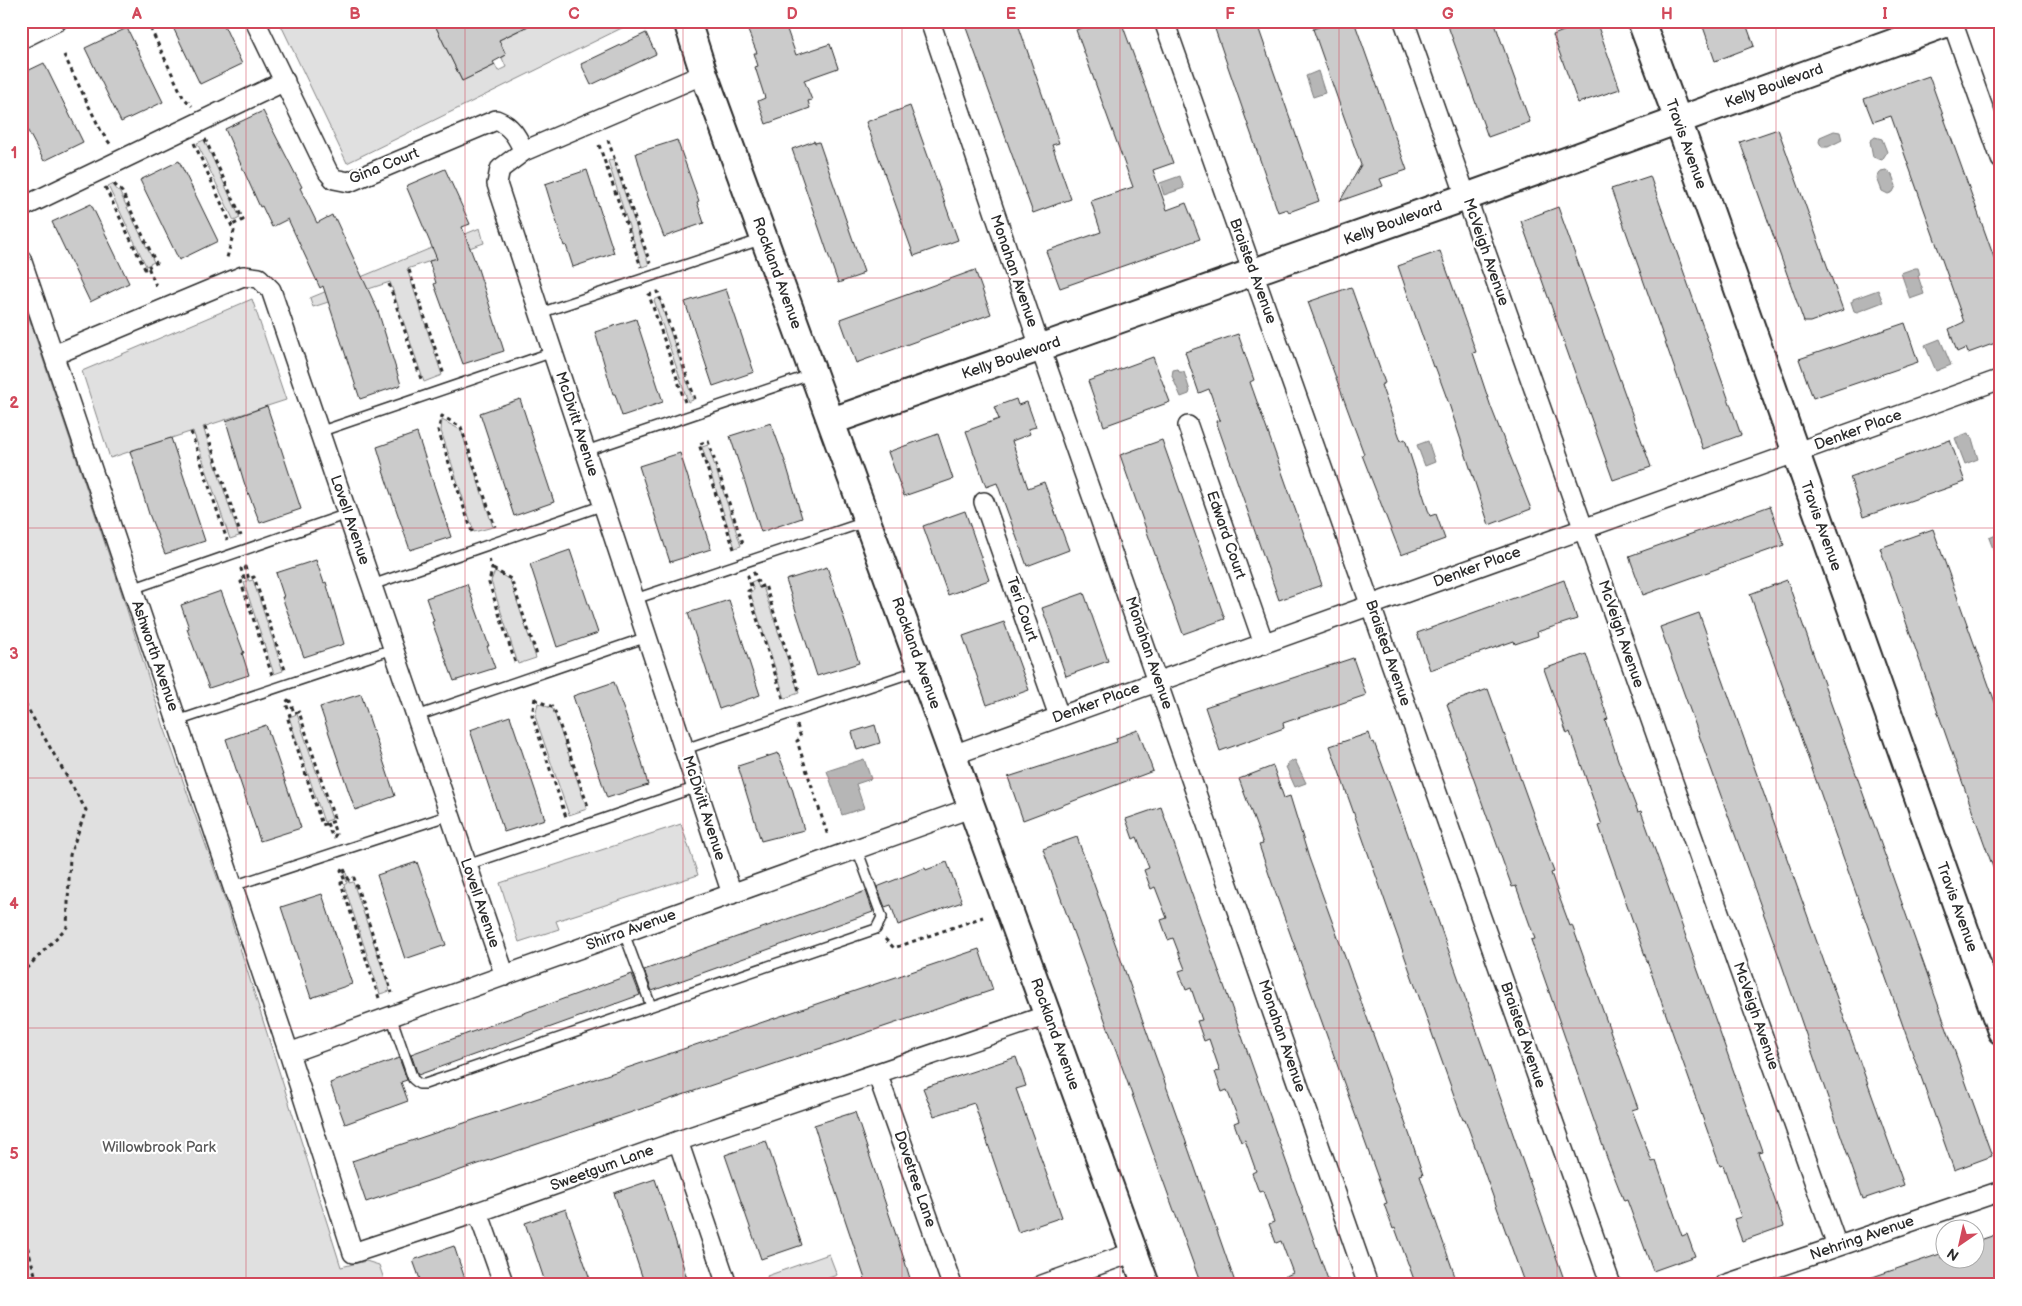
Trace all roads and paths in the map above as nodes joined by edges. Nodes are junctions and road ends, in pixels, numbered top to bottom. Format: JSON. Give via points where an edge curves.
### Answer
{"nodes":[{"id":1,"x":57,"y":21,"type":"edge"},
{"id":2,"x":147,"y":21,"type":"edge"},
{"id":3,"x":255,"y":21,"type":"edge"},
{"id":4,"x":687,"y":21,"type":"edge"},
{"id":5,"x":930,"y":21,"type":"edge"},
{"id":6,"x":1164,"y":21,"type":"edge"},
{"id":7,"x":1404,"y":21,"type":"edge"},
{"id":8,"x":1640,"y":21,"type":"edge"},
{"id":9,"x":1952,"y":21,"type":"edge"},
{"id":10,"x":21,"y":39,"type":"edge"},
{"id":11,"x":64,"y":55,"type":"dead end"},
{"id":12,"x":704,"y":74,"type":"junction"},
{"id":13,"x":285,"y":81,"type":"junction"},
{"id":14,"x":194,"y":111,"type":"dead end"},
{"id":15,"x":1678,"y":120,"type":"junction"},
{"id":16,"x":608,"y":140,"type":"dead end"},
{"id":17,"x":599,"y":145,"type":"dead end"},
{"id":18,"x":113,"y":149,"type":"dead end"},
{"id":19,"x":524,"y":151,"type":"junction"},
{"id":20,"x":2001,"y":159,"type":"edge"},
{"id":21,"x":1466,"y":197,"type":"junction"},
{"id":22,"x":21,"y":208,"type":"edge"},
{"id":23,"x":232,"y":225,"type":"junction"},
{"id":24,"x":764,"y":238,"type":"junction"},
{"id":25,"x":227,"y":258,"type":"dead end"},
{"id":26,"x":21,"y":259,"type":"edge"},
{"id":27,"x":650,"y":264,"type":"dead end"},
{"id":28,"x":148,"y":267,"type":"junction"},
{"id":29,"x":641,"y":268,"type":"dead end"},
{"id":30,"x":409,"y":270,"type":"dead end"},
{"id":31,"x":1253,"y":273,"type":"junction"},
{"id":32,"x":389,"y":284,"type":"dead end"},
{"id":33,"x":157,"y":288,"type":"dead end"},
{"id":34,"x":540,"y":313,"type":"junction"},
{"id":35,"x":1040,"y":347,"type":"junction"},
{"id":36,"x":553,"y":352,"type":"junction"},
{"id":37,"x":54,"y":355,"type":"junction"},
{"id":38,"x":814,"y":373,"type":"junction"},
{"id":39,"x":444,"y":375,"type":"dead end"},
{"id":40,"x":2001,"y":379,"type":"edge"},
{"id":41,"x":422,"y":382,"type":"dead end"},
{"id":42,"x":694,"y":399,"type":"dead end"},
{"id":43,"x":685,"y":402,"type":"dead end"},
{"id":44,"x":832,"y":421,"type":"junction"},
{"id":45,"x":1188,"y":426,"type":"dead end"},
{"id":46,"x":205,"y":427,"type":"dead end"},
{"id":47,"x":191,"y":432,"type":"dead end"},
{"id":48,"x":319,"y":432,"type":"junction"},
{"id":49,"x":586,"y":451,"type":"junction"},
{"id":50,"x":1796,"y":453,"type":"junction"},
{"id":51,"x":984,"y":502,"type":"dead end"},
{"id":52,"x":604,"y":506,"type":"junction"},
{"id":53,"x":347,"y":514,"type":"junction"},
{"id":54,"x":868,"y":521,"type":"junction"},
{"id":55,"x":495,"y":526,"type":"dead end"},
{"id":56,"x":1584,"y":528,"type":"junction"},
{"id":57,"x":472,"y":532,"type":"dead end"},
{"id":58,"x":241,"y":536,"type":"dead end"},
{"id":59,"x":228,"y":540,"type":"dead end"},
{"id":60,"x":742,"y":544,"type":"dead end"},
{"id":61,"x":734,"y":548,"type":"dead end"},
{"id":62,"x":488,"y":558,"type":"dead end"},
{"id":63,"x":492,"y":569,"type":"junction"},
{"id":64,"x":372,"y":585,"type":"junction"},
{"id":65,"x":132,"y":589,"type":"junction"},
{"id":66,"x":635,"y":599,"type":"junction"},
{"id":67,"x":1371,"y":605,"type":"junction"},
{"id":68,"x":647,"y":637,"type":"junction"},
{"id":69,"x":1264,"y":644,"type":"junction"},
{"id":70,"x":393,"y":648,"type":"junction"},
{"id":71,"x":538,"y":658,"type":"dead end"},
{"id":72,"x":516,"y":665,"type":"dead end"},
{"id":73,"x":922,"y":669,"type":"junction"},
{"id":74,"x":285,"y":670,"type":"dead end"},
{"id":75,"x":272,"y":675,"type":"dead end"},
{"id":76,"x":1158,"y":681,"type":"junction"},
{"id":77,"x":800,"y":693,"type":"dead end"},
{"id":78,"x":21,"y":697,"type":"edge"},
{"id":79,"x":783,"y":698,"type":"dead end"},
{"id":80,"x":417,"y":716,"type":"junction"},
{"id":81,"x":1059,"y":716,"type":"junction"},
{"id":82,"x":177,"y":721,"type":"junction"},
{"id":83,"x":799,"y":723,"type":"dead end"},
{"id":84,"x":685,"y":749,"type":"junction"},
{"id":85,"x":953,"y":755,"type":"junction"},
{"id":86,"x":697,"y":787,"type":"junction"},
{"id":87,"x":973,"y":807,"type":"junction"},
{"id":88,"x":589,"y":809,"type":"dead end"},
{"id":89,"x":450,"y":815,"type":"junction"},
{"id":90,"x":566,"y":817,"type":"dead end"},
{"id":91,"x":332,"y":822,"type":"junction"},
{"id":92,"x":327,"y":823,"type":"junction"},
{"id":93,"x":828,"y":836,"type":"dead end"},
{"id":94,"x":857,"y":849,"type":"junction"},
{"id":95,"x":467,"y":865,"type":"junction"},
{"id":96,"x":233,"y":886,"type":"junction"},
{"id":97,"x":732,"y":894,"type":"junction"},
{"id":98,"x":983,"y":918,"type":"dead end"},
{"id":99,"x":876,"y":929,"type":"junction"},
{"id":100,"x":624,"y":932,"type":"junction"},
{"id":101,"x":21,"y":974,"type":"edge"},
{"id":102,"x":505,"y":976,"type":"junction"},
{"id":103,"x":392,"y":993,"type":"dead end"},
{"id":104,"x":379,"y":998,"type":"dead end"},
{"id":105,"x":651,"y":1006,"type":"junction"},
{"id":106,"x":1048,"y":1015,"type":"junction"},
{"id":107,"x":391,"y":1016,"type":"junction"},
{"id":108,"x":2001,"y":1031,"type":"edge"},
{"id":109,"x":289,"y":1053,"type":"junction"},
{"id":110,"x":877,"y":1073,"type":"junction"},
{"id":111,"x":678,"y":1141,"type":"junction"},
{"id":112,"x":2001,"y":1192,"type":"edge"},
{"id":113,"x":478,"y":1212,"type":"junction"},
{"id":114,"x":21,"y":1224,"type":"edge"},
{"id":115,"x":1837,"y":1246,"type":"junction"},
{"id":116,"x":1134,"y":1252,"type":"junction"},
{"id":117,"x":44,"y":1285,"type":"edge"},
{"id":118,"x":504,"y":1285,"type":"edge"},
{"id":119,"x":727,"y":1285,"type":"edge"},
{"id":120,"x":952,"y":1285,"type":"edge"},
{"id":121,"x":1042,"y":1285,"type":"edge"},
{"id":122,"x":1146,"y":1285,"type":"edge"},
{"id":123,"x":1368,"y":1285,"type":"edge"},
{"id":124,"x":1611,"y":1285,"type":"edge"},
{"id":125,"x":1724,"y":1285,"type":"edge"}],
"edges":[{"from":1,"to":10,"type":"street"},
{"from":2,"to":14,"type":"path","via":[[183,97]]},
{"from":3,"to":13,"type":"street","name":"Gina Court"},
{"from":4,"to":12,"type":"street","name":"Rockland Avenue"},
{"from":5,"to":35,"type":"street","name":"Monahan Avenue"},
{"from":6,"to":31,"type":"street","name":"Braisted Avenue"},
{"from":7,"to":21,"type":"street","name":"McVeigh Avenue"},
{"from":8,"to":15,"type":"street","name":"Travis Avenue"},
{"from":9,"to":15,"type":"street","name":"Kelly Boulevard"},
{"from":9,"to":20,"type":"street"},
{"from":11,"to":18,"type":"path"},
{"from":12,"to":19,"type":"street","name":"McDivitt Avenue"},
{"from":12,"to":24,"type":"street","name":"Rockland Avenue"},
{"from":13,"to":19,"type":"street","name":"Gina Court","via":[[328,172],[341,182],[349,182],[496,120],[514,132]]},
{"from":13,"to":22,"type":"street"},
{"from":15,"to":21,"type":"street","name":"Kelly Boulevard"},
{"from":15,"to":50,"type":"street","name":"Travis Avenue"},
{"from":16,"to":27,"type":"path"},
{"from":17,"to":29,"type":"path"},
{"from":19,"to":34,"type":"street","name":"McDivitt Avenue","via":[[500,169],[497,184]]},
{"from":21,"to":31,"type":"street","name":"Kelly Boulevard"},
{"from":21,"to":56,"type":"street","name":"McVeigh Avenue"},
{"from":23,"to":23,"type":"path","via":[[194,142],[204,138],[244,220]]},
{"from":23,"to":25,"type":"path","via":[[234,231]]},
{"from":24,"to":34,"type":"lane"},
{"from":24,"to":38,"type":"street","name":"Rockland Avenue"},
{"from":26,"to":37,"type":"street","name":"Ashworth Avenue"},
{"from":28,"to":28,"type":"path","via":[[145,269],[105,186],[113,181],[122,192],[156,263]]},
{"from":28,"to":33,"type":"path"},
{"from":30,"to":39,"type":"path"},
{"from":31,"to":35,"type":"street","name":"Kelly Boulevard"},
{"from":31,"to":67,"type":"street","name":"Braisted Avenue"},
{"from":32,"to":41,"type":"path"},
{"from":34,"to":36,"type":"street","name":"McDivitt Avenue"},
{"from":35,"to":44,"type":"street","name":"Kelly Boulevard"},
{"from":35,"to":76,"type":"street","name":"Monahan Avenue"},
{"from":36,"to":48,"type":"lane"},
{"from":36,"to":49,"type":"street","name":"McDivitt Avenue"},
{"from":37,"to":48,"type":"street","name":"Lovell Avenue","via":[[243,276],[259,278],[271,290]]},
{"from":37,"to":65,"type":"street","name":"Ashworth Avenue"},
{"from":38,"to":44,"type":"street","name":"Rockland Avenue"},
{"from":38,"to":49,"type":"lane"},
{"from":40,"to":50,"type":"street","name":"Denker Place"},
{"from":42,"to":43,"type":"path","via":[[658,292],[650,295]]},
{"from":44,"to":54,"type":"street","name":"Rockland Avenue"},
{"from":45,"to":69,"type":"street","name":"Edward Court"},
{"from":46,"to":58,"type":"path"},
{"from":47,"to":59,"type":"path"},
{"from":48,"to":53,"type":"street","name":"Lovell Avenue"},
{"from":49,"to":52,"type":"street","name":"McDivitt Avenue"},
{"from":50,"to":56,"type":"street","name":"Denker Place"},
{"from":50,"to":108,"type":"street","name":"Travis Avenue"},
{"from":51,"to":81,"type":"street","name":"Teri Court"},
{"from":52,"to":64,"type":"lane"},
{"from":52,"to":66,"type":"street","name":"McDivitt Avenue"},
{"from":53,"to":64,"type":"street","name":"Lovell Avenue"},
{"from":53,"to":65,"type":"lane"},
{"from":54,"to":66,"type":"lane"},
{"from":54,"to":73,"type":"street","name":"Rockland Avenue"},
{"from":55,"to":57,"type":"path","via":[[461,427],[442,416],[438,430]]},
{"from":56,"to":67,"type":"street","name":"Denker Place"},
{"from":56,"to":115,"type":"street","name":"McVeigh Avenue"},
{"from":60,"to":61,"type":"path","via":[[708,441],[699,444]]},
{"from":62,"to":63,"type":"path"},
{"from":63,"to":71,"type":"path","via":[[511,579]]},
{"from":63,"to":72,"type":"path","via":[[489,583]]},
{"from":64,"to":70,"type":"street","name":"Lovell Avenue"},
{"from":65,"to":82,"type":"street","name":"Ashworth Avenue"},
{"from":66,"to":68,"type":"street","name":"McDivitt Avenue"},
{"from":67,"to":69,"type":"street","name":"Denker Place"},
{"from":67,"to":124,"type":"street","name":"Braisted Avenue"},
{"from":68,"to":80,"type":"lane"},
{"from":68,"to":84,"type":"street","name":"McDivitt Avenue"},
{"from":69,"to":76,"type":"street","name":"Denker Place"},
{"from":70,"to":80,"type":"street","name":"Lovell Avenue"},
{"from":70,"to":82,"type":"lane"},
{"from":73,"to":84,"type":"lane"},
{"from":73,"to":85,"type":"street","name":"Rockland Avenue"},
{"from":74,"to":75,"type":"path","via":[[254,577],[249,579],[243,566],[245,581],[242,582]]},
{"from":76,"to":81,"type":"street","name":"Denker Place"},
{"from":76,"to":123,"type":"street","name":"Monahan Avenue"},
{"from":77,"to":79,"type":"path","via":[[765,585],[760,587],[754,573],[748,576],[752,589],[748,591]]},
{"from":78,"to":101,"type":"path","via":[[86,810],[70,855],[67,927]]},
{"from":80,"to":89,"type":"street","name":"Lovell Avenue"},
{"from":81,"to":85,"type":"street","name":"Denker Place"},
{"from":82,"to":96,"type":"street","name":"Ashworth Avenue"},
{"from":83,"to":93,"type":"path","via":[[801,738],[797,741]]},
{"from":84,"to":86,"type":"street","name":"McDivitt Avenue"},
{"from":85,"to":87,"type":"street","name":"Rockland Avenue"},
{"from":86,"to":95,"type":"lane"},
{"from":86,"to":97,"type":"street","name":"McDivitt Avenue"},
{"from":87,"to":94,"type":"street","name":"Shirra Avenue"},
{"from":87,"to":106,"type":"street","name":"Rockland Avenue"},
{"from":88,"to":90,"type":"path","via":[[554,709],[536,698],[532,715]]},
{"from":89,"to":95,"type":"street","name":"Lovell Avenue"},
{"from":89,"to":96,"type":"lane"},
{"from":91,"to":92,"type":"path"},
{"from":91,"to":92,"type":"path","via":[[334,837]]},
{"from":91,"to":92,"type":"path","via":[[335,821],[299,712],[294,713],[288,700],[290,715],[287,716],[322,825]]},
{"from":94,"to":97,"type":"street","name":"Shirra Avenue"},
{"from":94,"to":99,"type":"lane","via":[[882,917]]},
{"from":95,"to":102,"type":"street","name":"Lovell Avenue"},
{"from":96,"to":109,"type":"street","name":"Ashworth Avenue"},
{"from":97,"to":100,"type":"street","name":"Shirra Avenue"},
{"from":98,"to":99,"type":"path","via":[[894,948]]},
{"from":99,"to":105,"type":"lane"},
{"from":100,"to":102,"type":"street","name":"Shirra Avenue"},
{"from":100,"to":105,"type":"lane"},
{"from":102,"to":107,"type":"street","name":"Shirra Avenue"},
{"from":103,"to":104,"type":"path","via":[[354,878],[349,880],[342,867],[345,882],[341,883]]},
{"from":105,"to":107,"type":"lane","via":[[425,1084],[413,1079]]},
{"from":106,"to":110,"type":"street","name":"Sweetgum Lane"},
{"from":106,"to":116,"type":"street","name":"Rockland Avenue"},
{"from":107,"to":109,"type":"street","name":"Shirra Avenue"},
{"from":109,"to":113,"type":"street","name":"Sweetgum Lane","via":[[353,1253]]},
{"from":110,"to":111,"type":"street","name":"Sweetgum Lane"},
{"from":110,"to":120,"type":"street","name":"Dovetree Lane"},
{"from":111,"to":113,"type":"street","name":"Sweetgum Lane"},
{"from":111,"to":119,"type":"street"},
{"from":112,"to":115,"type":"street","name":"Nehring Avenue"},
{"from":113,"to":118,"type":"street"},
{"from":114,"to":117,"type":"path","via":[[36,1278]]},
{"from":115,"to":125,"type":"street","name":"Nehring Avenue"},
{"from":116,"to":121,"type":"street"},
{"from":116,"to":122,"type":"street","name":"Rockland Avenue"}]}
